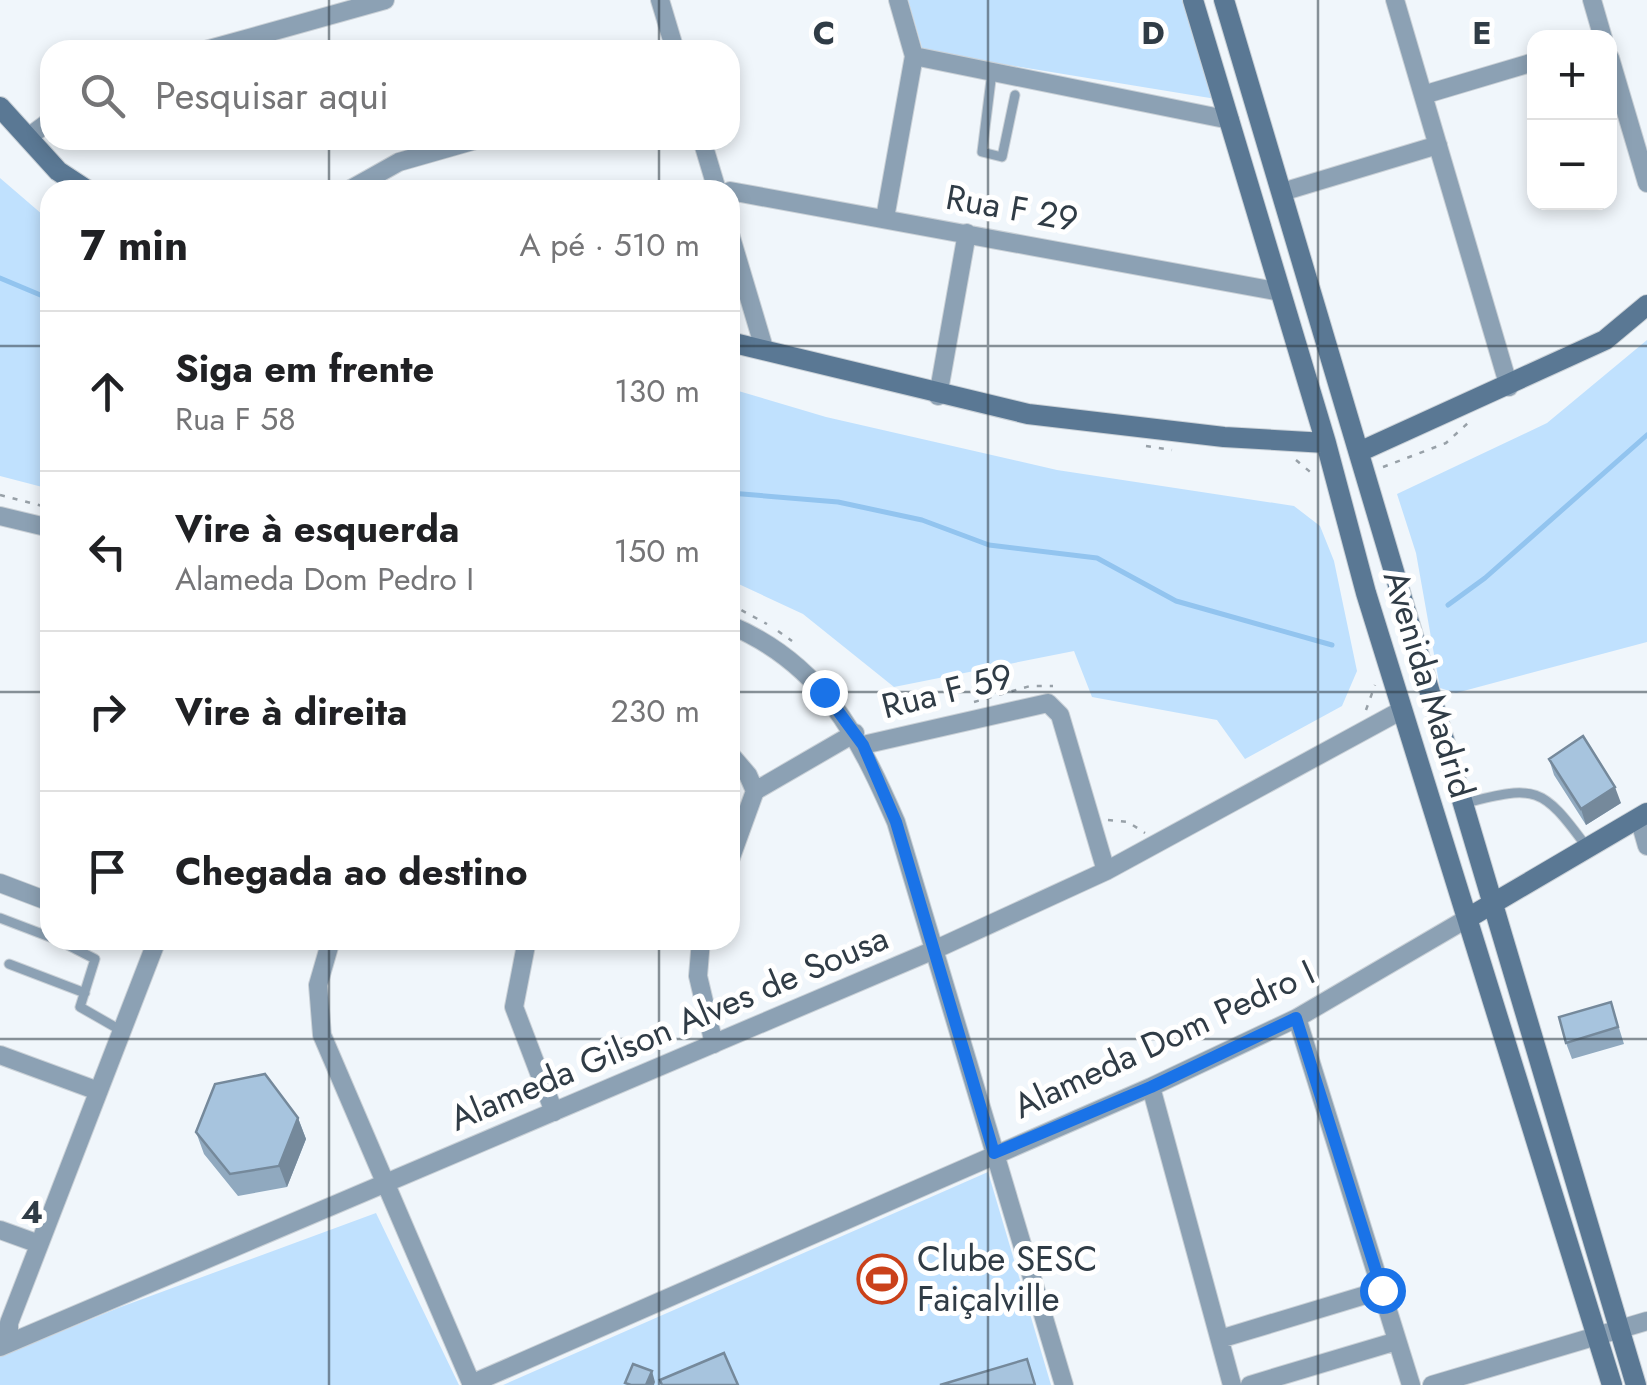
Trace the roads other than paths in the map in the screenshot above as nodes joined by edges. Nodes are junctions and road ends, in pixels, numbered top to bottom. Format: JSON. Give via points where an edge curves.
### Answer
{"nodes":[{"id":1,"x":385,"y":0,"type":"edge"},
{"id":2,"x":660,"y":0,"type":"edge"},
{"id":3,"x":898,"y":0,"type":"edge"},
{"id":4,"x":1193,"y":0,"type":"edge"},
{"id":5,"x":1224,"y":0,"type":"edge"},
{"id":6,"x":1395,"y":0,"type":"edge"},
{"id":7,"x":1592,"y":0,"type":"edge"},
{"id":8,"x":1601,"y":30,"type":"edge"},
{"id":9,"x":242,"y":40,"type":"edge"},
{"id":10,"x":672,"y":40,"type":"edge"},
{"id":11,"x":914,"y":56,"type":"junction"},
{"id":12,"x":1527,"y":64,"type":"edge"},
{"id":13,"x":992,"y":72,"type":"junction"},
{"id":14,"x":1617,"y":74,"type":"edge"},
{"id":15,"x":1015,"y":95,"type":"dead end"},
{"id":16,"x":1423,"y":95,"type":"junction"},
{"id":17,"x":0,"y":107,"type":"edge"},
{"id":18,"x":1230,"y":120,"type":"junction"},
{"id":19,"x":1639,"y":124,"type":"edge"},
{"id":20,"x":40,"y":128,"type":"edge"},
{"id":21,"x":27,"y":138,"type":"junction"},
{"id":22,"x":1438,"y":145,"type":"junction"},
{"id":23,"x":441,"y":150,"type":"edge"},
{"id":24,"x":706,"y":150,"type":"edge"},
{"id":25,"x":72,"y":180,"type":"edge"},
{"id":26,"x":366,"y":180,"type":"edge"},
{"id":27,"x":719,"y":180,"type":"edge"},
{"id":28,"x":1647,"y":183,"type":"edge"},
{"id":29,"x":1282,"y":192,"type":"junction"},
{"id":30,"x":740,"y":193,"type":"edge"},
{"id":31,"x":885,"y":218,"type":"junction"},
{"id":32,"x":967,"y":233,"type":"junction"},
{"id":33,"x":740,"y":268,"type":"edge"},
{"id":34,"x":1281,"y":292,"type":"junction"},
{"id":35,"x":1647,"y":305,"type":"edge"},
{"id":36,"x":740,"y":344,"type":"edge"},
{"id":37,"x":764,"y":348,"type":"junction"},
{"id":38,"x":1509,"y":386,"type":"junction"},
{"id":39,"x":938,"y":396,"type":"junction"},
{"id":40,"x":1326,"y":443,"type":"junction"},
{"id":41,"x":1359,"y":452,"type":"junction"},
{"id":42,"x":0,"y":516,"type":"edge"},
{"id":43,"x":40,"y":526,"type":"edge"},
{"id":44,"x":740,"y":630,"type":"edge"},
{"id":45,"x":1402,"y":710,"type":"junction"},
{"id":46,"x":859,"y":739,"type":"junction"},
{"id":47,"x":740,"y":766,"type":"edge"},
{"id":48,"x":756,"y":792,"type":"junction"},
{"id":49,"x":1465,"y":802,"type":"junction"},
{"id":50,"x":1643,"y":816,"type":"edge"},
{"id":51,"x":740,"y":834,"type":"edge"},
{"id":52,"x":1647,"y":846,"type":"edge"},
{"id":53,"x":1588,"y":848,"type":"junction"},
{"id":54,"x":1106,"y":871,"type":"junction"},
{"id":55,"x":0,"y":883,"type":"edge"},
{"id":56,"x":40,"y":898,"type":"edge"},
{"id":57,"x":1496,"y":903,"type":"junction"},
{"id":58,"x":0,"y":918,"type":"edge"},
{"id":59,"x":1468,"y":918,"type":"junction"},
{"id":60,"x":40,"y":932,"type":"edge"},
{"id":61,"x":77,"y":950,"type":"edge"},
{"id":62,"x":151,"y":950,"type":"edge"},
{"id":63,"x":328,"y":950,"type":"edge"},
{"id":64,"x":525,"y":950,"type":"edge"},
{"id":65,"x":700,"y":950,"type":"edge"},
{"id":66,"x":934,"y":950,"type":"junction"},
{"id":67,"x":9,"y":964,"type":"dead end"},
{"id":68,"x":85,"y":993,"type":"junction"},
{"id":69,"x":1296,"y":1018,"type":"junction"},
{"id":70,"x":122,"y":1031,"type":"junction"},
{"id":71,"x":714,"y":1044,"type":"junction"},
{"id":72,"x":0,"y":1055,"type":"edge"},
{"id":73,"x":1151,"y":1087,"type":"junction"},
{"id":74,"x":98,"y":1092,"type":"junction"},
{"id":75,"x":554,"y":1112,"type":"junction"},
{"id":76,"x":994,"y":1153,"type":"junction"},
{"id":77,"x":384,"y":1185,"type":"junction"},
{"id":78,"x":0,"y":1230,"type":"edge"},
{"id":79,"x":40,"y":1244,"type":"junction"},
{"id":80,"x":1382,"y":1290,"type":"junction"},
{"id":81,"x":1647,"y":1321,"type":"edge"},
{"id":82,"x":1620,"y":1329,"type":"junction"},
{"id":83,"x":1597,"y":1336,"type":"junction"},
{"id":84,"x":1220,"y":1339,"type":"junction"},
{"id":85,"x":1397,"y":1341,"type":"junction"},
{"id":86,"x":5,"y":1345,"type":"edge"},
{"id":87,"x":472,"y":1384,"type":"edge"},
{"id":88,"x":1064,"y":1385,"type":"edge"},
{"id":89,"x":1232,"y":1385,"type":"edge"},
{"id":90,"x":1250,"y":1385,"type":"edge"},
{"id":91,"x":1411,"y":1385,"type":"edge"},
{"id":92,"x":1432,"y":1385,"type":"edge"},
{"id":93,"x":1612,"y":1385,"type":"edge"},
{"id":94,"x":1636,"y":1385,"type":"edge"}],
"edges":[{"from":1,"to":9,"type":"street"},
{"from":2,"to":10,"type":"street"},
{"from":3,"to":11,"type":"street"},
{"from":4,"to":18,"type":"main road","name":"Avenida Madrid"},
{"from":5,"to":29,"type":"main road","name":"Avenida Madrid"},
{"from":6,"to":16,"type":"street"},
{"from":7,"to":8,"type":"street"},
{"from":11,"to":13,"type":"street"},
{"from":11,"to":31,"type":"street"},
{"from":12,"to":16,"type":"street"},
{"from":13,"to":15,"type":"lane","via":[[982,152],[1002,157]]},
{"from":13,"to":18,"type":"street"},
{"from":14,"to":19,"type":"street"},
{"from":16,"to":22,"type":"street"},
{"from":17,"to":21,"type":"main road"},
{"from":18,"to":34,"type":"main road","name":"Avenida Madrid"},
{"from":19,"to":28,"type":"street"},
{"from":20,"to":21,"type":"street"},
{"from":21,"to":25,"type":"main road"},
{"from":22,"to":29,"type":"street"},
{"from":22,"to":38,"type":"street"},
{"from":23,"to":26,"type":"street"},
{"from":24,"to":27,"type":"street"},
{"from":29,"to":41,"type":"main road","name":"Avenida Madrid"},
{"from":30,"to":31,"type":"street","name":"Rua F 29"},
{"from":31,"to":32,"type":"street","name":"Rua F 29"},
{"from":32,"to":34,"type":"street","name":"Rua F 29"},
{"from":32,"to":39,"type":"street"},
{"from":33,"to":37,"type":"street"},
{"from":34,"to":40,"type":"main road","name":"Avenida Madrid"},
{"from":35,"to":38,"type":"main road","via":[[1605,340]]},
{"from":36,"to":37,"type":"main road"},
{"from":37,"to":39,"type":"main road"},
{"from":38,"to":41,"type":"main road"},
{"from":39,"to":40,"type":"main road","via":[[1028,414]]},
{"from":40,"to":45,"type":"main road","name":"Avenida Madrid"},
{"from":41,"to":49,"type":"main road","name":"Avenida Madrid"},
{"from":42,"to":43,"type":"street"},
{"from":44,"to":46,"type":"street","via":[[794,661]]},
{"from":45,"to":54,"type":"street","name":"Alameda Gilson Alves de Sousa"},
{"from":45,"to":59,"type":"main road","name":"Avenida Madrid"},
{"from":46,"to":48,"type":"street"},
{"from":46,"to":54,"type":"street","name":"Rua F 59","via":[[1048,702],[1060,715]]},
{"from":46,"to":66,"type":"street","via":[[896,822]]},
{"from":47,"to":48,"type":"street"},
{"from":48,"to":51,"type":"street"},
{"from":49,"to":53,"type":"lane","via":[[1527,789]]},
{"from":49,"to":57,"type":"main road","name":"Avenida Madrid"},
{"from":50,"to":52,"type":"street"},
{"from":50,"to":53,"type":"main road","name":"Alameda Dom Pedro I"},
{"from":53,"to":57,"type":"main road","name":"Alameda Dom Pedro I"},
{"from":54,"to":66,"type":"street","name":"Alameda Gilson Alves de Sousa"},
{"from":55,"to":56,"type":"street"},
{"from":57,"to":59,"type":"main road","name":"Alameda Dom Pedro I"},
{"from":57,"to":82,"type":"main road","name":"Avenida Madrid"},
{"from":58,"to":60,"type":"lane"},
{"from":59,"to":69,"type":"street","name":"Alameda Dom Pedro I"},
{"from":59,"to":83,"type":"main road","name":"Avenida Madrid"},
{"from":61,"to":68,"type":"lane","via":[[94,959]]},
{"from":62,"to":70,"type":"street"},
{"from":63,"to":77,"type":"street","via":[[318,985],[322,1035]]},
{"from":64,"to":75,"type":"street","via":[[514,1007]]},
{"from":65,"to":71,"type":"street","via":[[698,976]]},
{"from":66,"to":71,"type":"street","name":"Alameda Gilson Alves de Sousa"},
{"from":66,"to":76,"type":"street"},
{"from":67,"to":68,"type":"lane"},
{"from":68,"to":70,"type":"lane","via":[[80,1007],[87,1015]]},
{"from":69,"to":73,"type":"street","name":"Alameda Dom Pedro I"},
{"from":69,"to":80,"type":"street"},
{"from":70,"to":74,"type":"street"},
{"from":71,"to":75,"type":"street","name":"Alameda Gilson Alves de Sousa"},
{"from":72,"to":74,"type":"street"},
{"from":73,"to":76,"type":"street","name":"Alameda Dom Pedro I"},
{"from":73,"to":84,"type":"street"},
{"from":74,"to":79,"type":"street"},
{"from":75,"to":77,"type":"street","name":"Alameda Gilson Alves de Sousa"},
{"from":76,"to":87,"type":"street","name":"Alameda Dom Pedro I"},
{"from":76,"to":88,"type":"street"},
{"from":77,"to":86,"type":"street","name":"Alameda Gilson Alves de Sousa"},
{"from":77,"to":87,"type":"street"},
{"from":78,"to":79,"type":"street"},
{"from":79,"to":86,"type":"street"},
{"from":80,"to":84,"type":"street"},
{"from":80,"to":85,"type":"street"},
{"from":81,"to":82,"type":"street"},
{"from":82,"to":83,"type":"street"},
{"from":82,"to":94,"type":"main road","name":"Avenida Madrid"},
{"from":83,"to":92,"type":"street"},
{"from":83,"to":93,"type":"main road","name":"Avenida Madrid"},
{"from":84,"to":89,"type":"street"},
{"from":85,"to":90,"type":"street"},
{"from":85,"to":91,"type":"street"}]}
